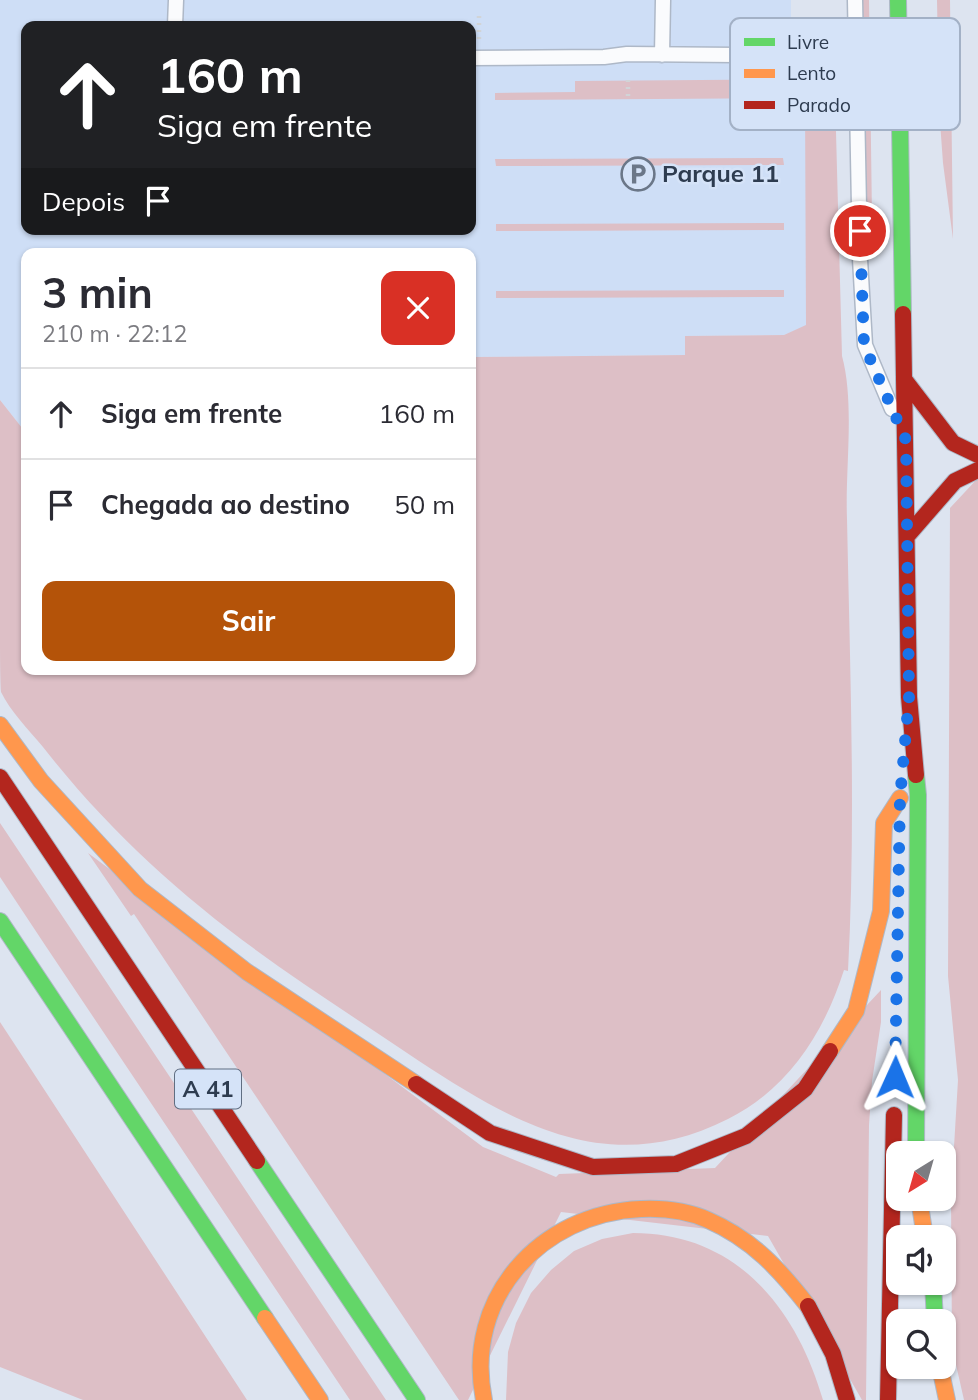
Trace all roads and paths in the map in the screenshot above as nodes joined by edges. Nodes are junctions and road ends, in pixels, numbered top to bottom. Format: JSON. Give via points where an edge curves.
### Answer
{"nodes":[{"id":1,"x":176,"y":0,"type":"edge"},
{"id":2,"x":663,"y":0,"type":"edge"},
{"id":3,"x":855,"y":0,"type":"edge"},
{"id":4,"x":898,"y":0,"type":"edge"},
{"id":5,"x":479,"y":11,"type":"dead end"},
{"id":6,"x":855,"y":18,"type":"edge"},
{"id":7,"x":898,"y":18,"type":"edge"},
{"id":8,"x":176,"y":21,"type":"edge"},
{"id":9,"x":476,"y":46,"type":"edge"},
{"id":10,"x":662,"y":55,"type":"junction"},
{"id":11,"x":730,"y":55,"type":"edge"},
{"id":12,"x":476,"y":58,"type":"edge"},
{"id":13,"x":628,"y":80,"type":"dead end"},
{"id":14,"x":628,"y":99,"type":"dead end"},
{"id":15,"x":857,"y":130,"type":"edge"},
{"id":16,"x":900,"y":130,"type":"edge"},
{"id":17,"x":904,"y":379,"type":"junction"},
{"id":18,"x":906,"y":440,"type":"junction"},
{"id":19,"x":978,"y":455,"type":"edge"},
{"id":20,"x":978,"y":470,"type":"edge"},
{"id":21,"x":908,"y":535,"type":"junction"},
{"id":22,"x":909,"y":697,"type":"junction"},
{"id":23,"x":0,"y":725,"type":"edge"},
{"id":24,"x":0,"y":777,"type":"edge"},
{"id":25,"x":900,"y":798,"type":"junction"},
{"id":26,"x":899,"y":849,"type":"dead end"},
{"id":27,"x":0,"y":921,"type":"edge"},
{"id":28,"x":894,"y":1096,"type":"dead end"},
{"id":29,"x":916,"y":1141,"type":"edge"},
{"id":30,"x":943,"y":1379,"type":"edge"},
{"id":31,"x":317,"y":1400,"type":"edge"},
{"id":32,"x":417,"y":1400,"type":"edge"},
{"id":33,"x":484,"y":1400,"type":"edge"},
{"id":34,"x":848,"y":1400,"type":"edge"},
{"id":35,"x":888,"y":1400,"type":"edge"},
{"id":36,"x":947,"y":1400,"type":"edge"}],
"edges":[{"from":1,"to":8,"type":"lane"},
{"from":2,"to":10,"type":"lane"},
{"from":3,"to":6,"type":"lane"},
{"from":4,"to":7,"type":"main road"},
{"from":5,"to":9,"type":"path"},
{"from":10,"to":11,"type":"lane"},
{"from":10,"to":12,"type":"lane"},
{"from":13,"to":14,"type":"path"},
{"from":15,"to":18,"type":"lane","via":[[864,345]]},
{"from":16,"to":17,"type":"main road"},
{"from":17,"to":18,"type":"main road"},
{"from":17,"to":19,"type":"main road","via":[[953,443]]},
{"from":18,"to":21,"type":"main road"},
{"from":20,"to":21,"type":"main road","via":[[955,481]]},
{"from":21,"to":22,"type":"main road"},
{"from":22,"to":25,"type":"main road"},
{"from":22,"to":29,"type":"main road","via":[[918,796]]},
{"from":23,"to":25,"type":"main road","via":[[41,781],[140,889],[247,972],[490,1133],[593,1167],[676,1164],[746,1136],[805,1089],[856,1011],[881,911],[884,823]]},
{"from":24,"to":32,"type":"main road","number":"A 41"},
{"from":25,"to":26,"type":"main road"},
{"from":27,"to":31,"type":"main road"},
{"from":28,"to":35,"type":"main road"},
{"from":30,"to":36,"type":"main road"},
{"from":33,"to":34,"type":"main road","via":[[482,1352],[494,1305],[505,1284],[549,1236],[589,1216],[626,1207],[665,1208],[700,1216],[735,1232],[772,1260],[803,1297],[827,1337]]}]}
